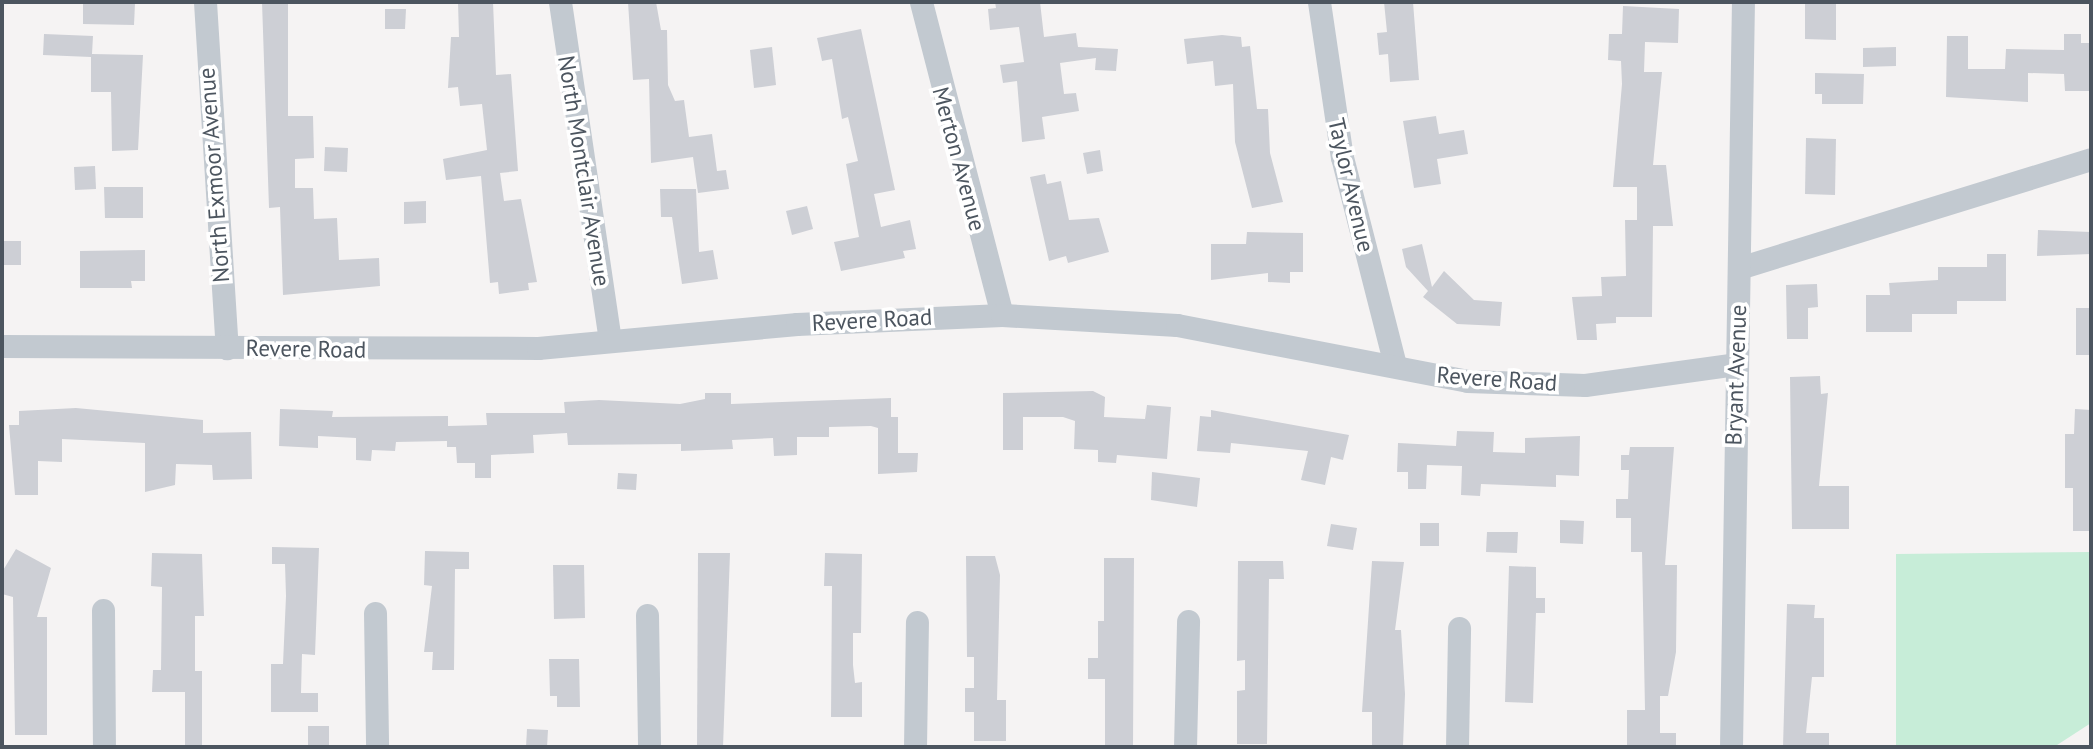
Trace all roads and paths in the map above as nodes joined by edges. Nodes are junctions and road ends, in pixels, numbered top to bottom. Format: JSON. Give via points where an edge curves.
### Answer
{"nodes":[{"id":1,"x":205,"y":2,"type":"edge"},
{"id":2,"x":560,"y":2,"type":"edge"},
{"id":3,"x":921,"y":2,"type":"edge"},
{"id":4,"x":1319,"y":2,"type":"edge"},
{"id":5,"x":1743,"y":2,"type":"edge"},
{"id":6,"x":2091,"y":159,"type":"edge"},
{"id":7,"x":1739,"y":268,"type":"junction"},
{"id":8,"x":1002,"y":315,"type":"junction"},
{"id":9,"x":610,"y":340,"type":"junction"},
{"id":10,"x":2,"y":346,"type":"edge"},
{"id":11,"x":227,"y":348,"type":"junction"},
{"id":12,"x":1736,"y":364,"type":"junction"},
{"id":13,"x":1395,"y":365,"type":"junction"},
{"id":14,"x":103,"y":610,"type":"dead end"},
{"id":15,"x":375,"y":613,"type":"dead end"},
{"id":16,"x":647,"y":615,"type":"dead end"},
{"id":17,"x":1188,"y":621,"type":"dead end"},
{"id":18,"x":916,"y":622,"type":"dead end"},
{"id":19,"x":1459,"y":628,"type":"dead end"},
{"id":20,"x":104,"y":747,"type":"edge"},
{"id":21,"x":377,"y":747,"type":"edge"},
{"id":22,"x":649,"y":747,"type":"edge"},
{"id":23,"x":915,"y":747,"type":"edge"},
{"id":24,"x":1185,"y":747,"type":"edge"},
{"id":25,"x":1457,"y":747,"type":"edge"},
{"id":26,"x":1731,"y":747,"type":"edge"}],
"edges":[{"from":1,"to":11,"type":"street","name":"North Exmoor Avenue","via":[[211,175]]},
{"from":2,"to":9,"type":"street","name":"North Montclair Avenue"},
{"from":3,"to":8,"type":"street","name":"Merton Avenue"},
{"from":4,"to":13,"type":"street","name":"Taylor Avenue","via":[[1342,156]]},
{"from":5,"to":7,"type":"street","name":"Bryant Avenue"},
{"from":6,"to":7,"type":"street"},
{"from":7,"to":12,"type":"street","name":"Bryant Avenue"},
{"from":8,"to":9,"type":"street","name":"Revere Road"},
{"from":8,"to":13,"type":"street","name":"Revere Road","via":[[1177,325]]},
{"from":9,"to":11,"type":"street","name":"Revere Road","via":[[435,350]]},
{"from":10,"to":11,"type":"street","name":"Revere Road"},
{"from":12,"to":13,"type":"street","name":"Revere Road","via":[[1585,385],[1454,379]]},
{"from":12,"to":26,"type":"street","name":"Bryant Avenue"},
{"from":14,"to":20,"type":"street"},
{"from":15,"to":21,"type":"street"},
{"from":16,"to":22,"type":"street"},
{"from":17,"to":24,"type":"street"},
{"from":18,"to":23,"type":"street"},
{"from":19,"to":25,"type":"street"}]}
